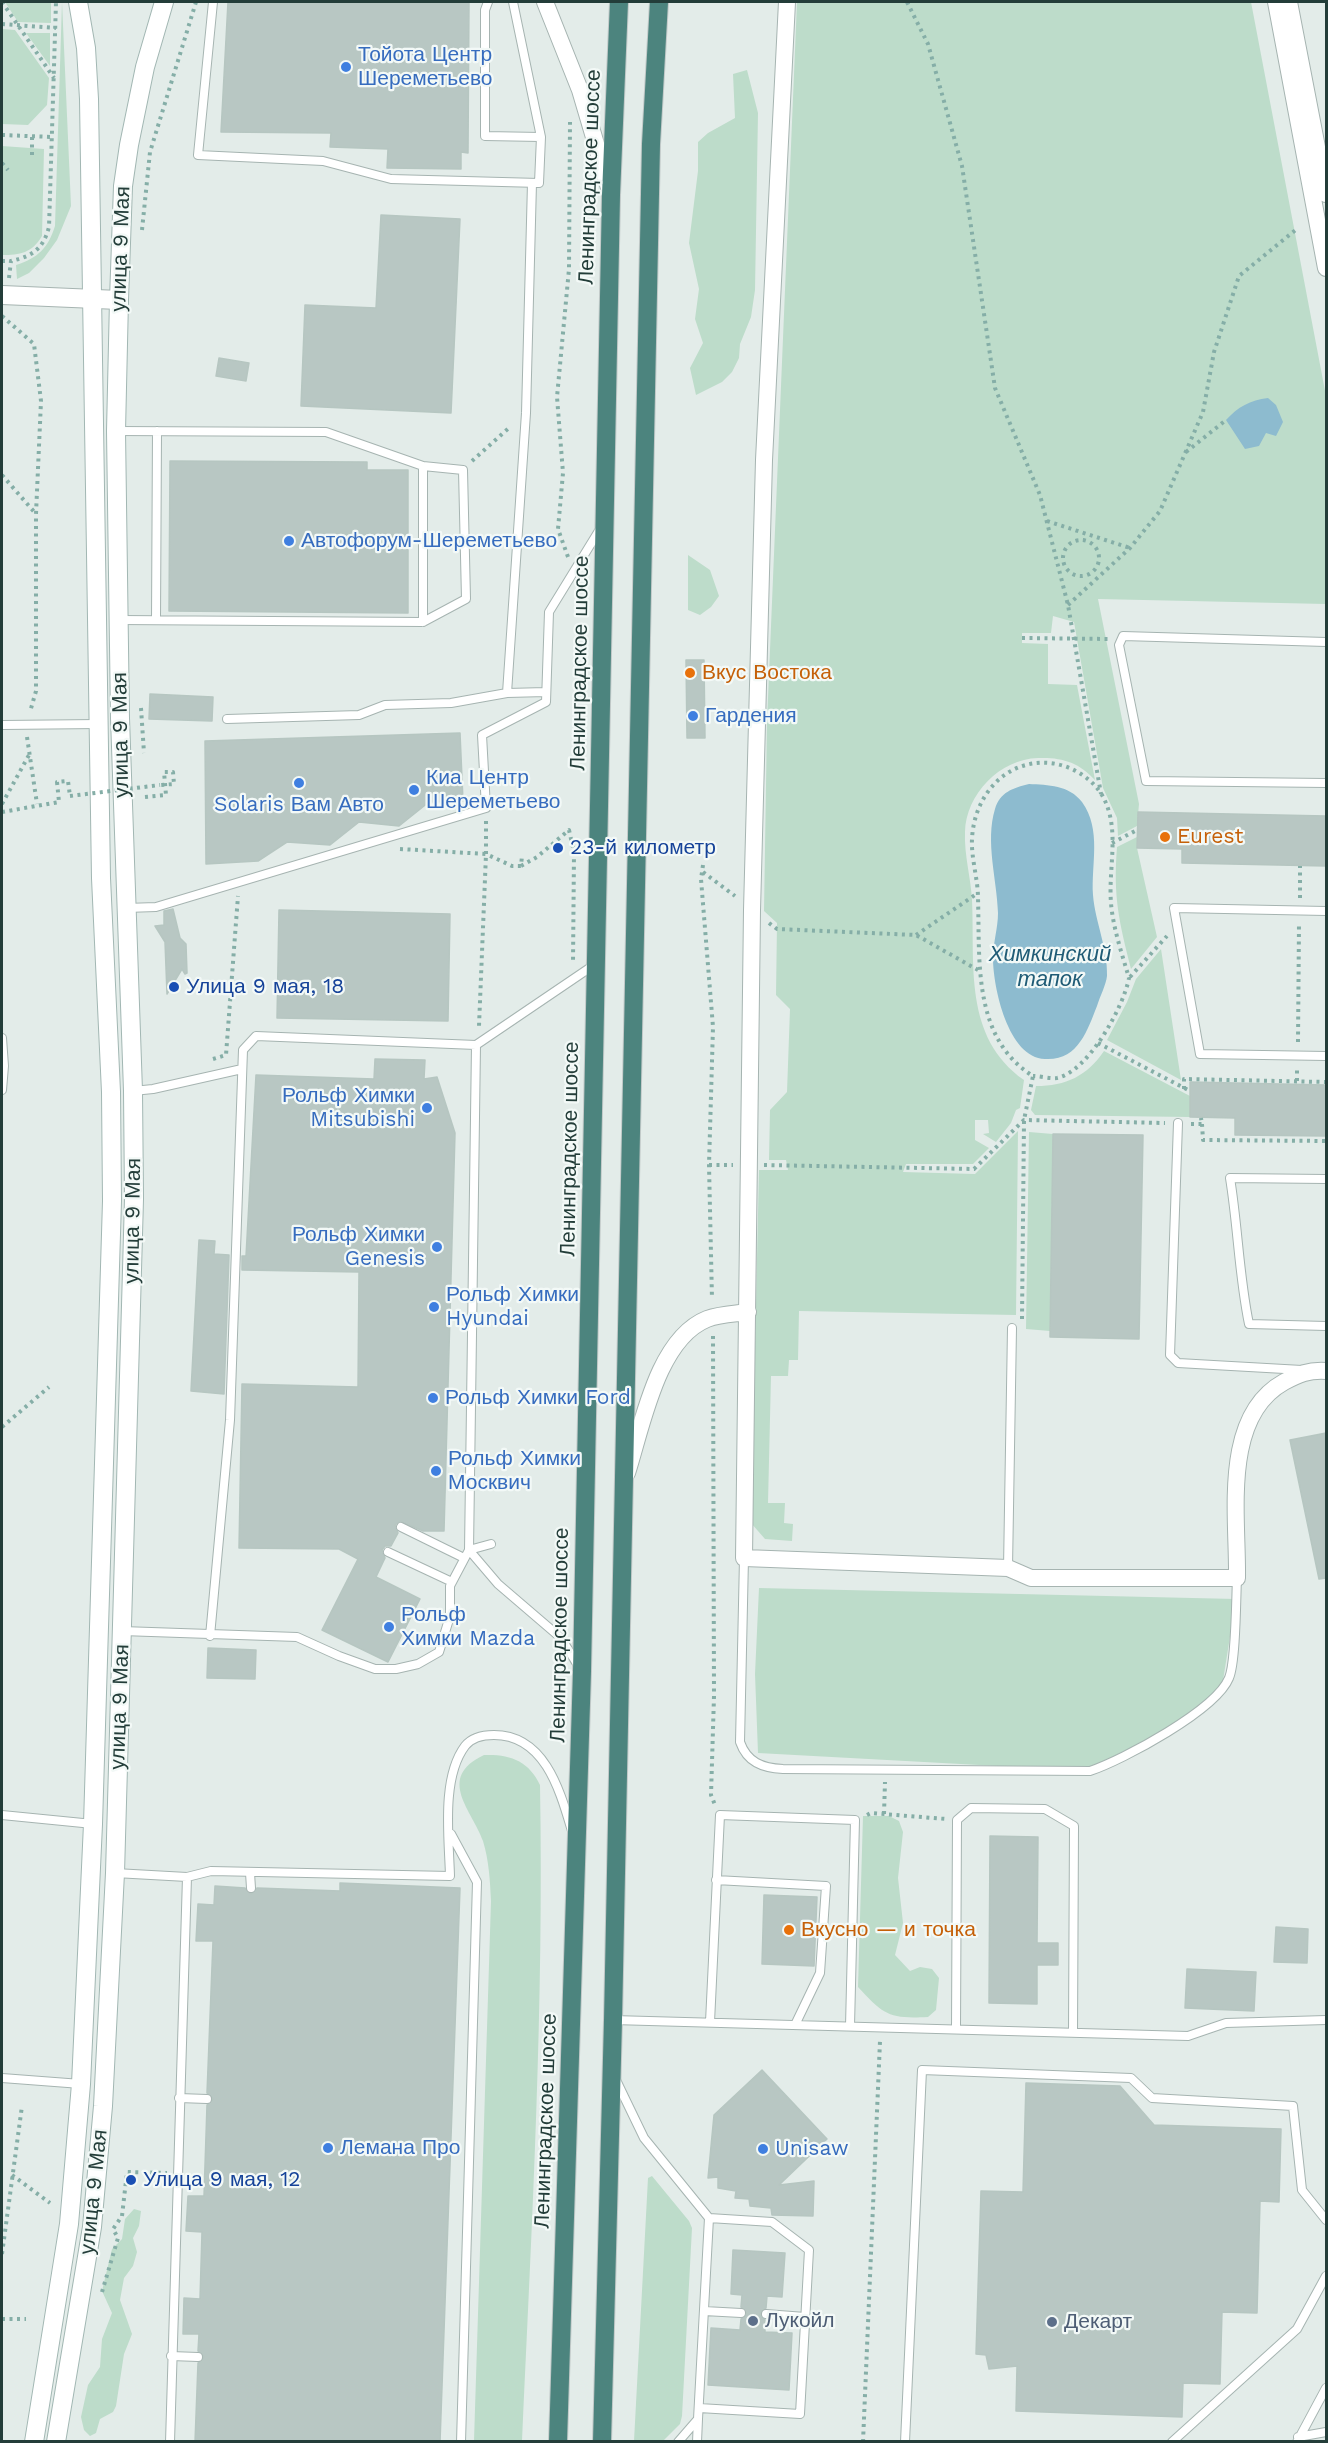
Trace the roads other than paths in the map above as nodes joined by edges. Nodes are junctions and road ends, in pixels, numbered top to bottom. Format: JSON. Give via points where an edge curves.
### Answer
{"nodes":[{"id":1,"x":78,"y":2,"type":"edge"},
{"id":2,"x":164,"y":2,"type":"edge"},
{"id":3,"x":213,"y":2,"type":"edge"},
{"id":4,"x":488,"y":2,"type":"edge"},
{"id":5,"x":513,"y":2,"type":"edge"},
{"id":6,"x":545,"y":2,"type":"edge"},
{"id":7,"x":619,"y":2,"type":"edge"},
{"id":8,"x":659,"y":2,"type":"edge"},
{"id":9,"x":787,"y":2,"type":"edge"},
{"id":10,"x":1276,"y":2,"type":"edge"},
{"id":11,"x":1289,"y":2,"type":"edge"},
{"id":12,"x":541,"y":137,"type":"junction"},
{"id":13,"x":532,"y":183,"type":"junction"},
{"id":14,"x":1326,"y":194,"type":"edge"},
{"id":15,"x":611,"y":195,"type":"junction"},
{"id":16,"x":1326,"y":268,"type":"edge"},
{"id":17,"x":5,"y":287,"type":"edge"},
{"id":18,"x":92,"y":300,"type":"junction"},
{"id":19,"x":119,"y":300,"type":"junction"},
{"id":20,"x":116,"y":430,"type":"junction"},
{"id":21,"x":157,"y":431,"type":"junction"},
{"id":22,"x":423,"y":466,"type":"junction"},
{"id":23,"x":606,"y":520,"type":"junction"},
{"id":24,"x":119,"y":620,"type":"junction"},
{"id":25,"x":156,"y":620,"type":"junction"},
{"id":26,"x":423,"y":622,"type":"junction"},
{"id":27,"x":1326,"y":642,"type":"edge"},
{"id":28,"x":546,"y":692,"type":"junction"},
{"id":29,"x":507,"y":693,"type":"junction"},
{"id":30,"x":227,"y":719,"type":"dead end"},
{"id":31,"x":99,"y":724,"type":"junction"},
{"id":32,"x":2,"y":726,"type":"edge"},
{"id":33,"x":1326,"y":783,"type":"edge"},
{"id":34,"x":126,"y":908,"type":"junction"},
{"id":35,"x":1326,"y":911,"type":"edge"},
{"id":36,"x":597,"y":963,"type":"junction"},
{"id":37,"x":2,"y":1038,"type":"edge"},
{"id":38,"x":477,"y":1044,"type":"junction"},
{"id":39,"x":1326,"y":1056,"type":"edge"},
{"id":40,"x":242,"y":1069,"type":"junction"},
{"id":41,"x":2,"y":1090,"type":"edge"},
{"id":42,"x":134,"y":1091,"type":"junction"},
{"id":43,"x":1178,"y":1123,"type":"road end"},
{"id":44,"x":1326,"y":1179,"type":"edge"},
{"id":45,"x":748,"y":1312,"type":"junction"},
{"id":46,"x":1326,"y":1326,"type":"edge"},
{"id":47,"x":1012,"y":1328,"type":"dead end"},
{"id":48,"x":1305,"y":1370,"type":"junction"},
{"id":49,"x":1326,"y":1371,"type":"edge"},
{"id":50,"x":625,"y":1479,"type":"junction"},
{"id":51,"x":401,"y":1527,"type":"dead end"},
{"id":52,"x":491,"y":1544,"type":"dead end"},
{"id":53,"x":469,"y":1550,"type":"junction"},
{"id":54,"x":388,"y":1552,"type":"dead end"},
{"id":55,"x":464,"y":1558,"type":"junction"},
{"id":56,"x":744,"y":1558,"type":"junction"},
{"id":57,"x":1008,"y":1568,"type":"junction"},
{"id":58,"x":1237,"y":1578,"type":"junction"},
{"id":59,"x":452,"y":1582,"type":"junction"},
{"id":60,"x":122,"y":1631,"type":"junction"},
{"id":61,"x":210,"y":1636,"type":"junction"},
{"id":62,"x":582,"y":1671,"type":"junction"},
{"id":63,"x":2,"y":1815,"type":"edge"},
{"id":64,"x":93,"y":1824,"type":"junction"},
{"id":65,"x":449,"y":1831,"type":"junction"},
{"id":66,"x":577,"y":1850,"type":"junction"},
{"id":67,"x":250,"y":1873,"type":"junction"},
{"id":68,"x":115,"y":1874,"type":"junction"},
{"id":69,"x":416,"y":1875,"type":"junction"},
{"id":70,"x":187,"y":1877,"type":"junction"},
{"id":71,"x":716,"y":1880,"type":"junction"},
{"id":72,"x":416,"y":1886,"type":"dead end"},
{"id":73,"x":251,"y":1888,"type":"dead end"},
{"id":74,"x":613,"y":2020,"type":"junction"},
{"id":75,"x":1326,"y":2020,"type":"edge"},
{"id":76,"x":710,"y":2022,"type":"junction"},
{"id":77,"x":795,"y":2025,"type":"junction"},
{"id":78,"x":850,"y":2026,"type":"junction"},
{"id":79,"x":956,"y":2029,"type":"junction"},
{"id":80,"x":1073,"y":2033,"type":"junction"},
{"id":81,"x":611,"y":2070,"type":"junction"},
{"id":82,"x":2,"y":2078,"type":"edge"},
{"id":83,"x":81,"y":2084,"type":"junction"},
{"id":84,"x":179,"y":2098,"type":"junction"},
{"id":85,"x":207,"y":2099,"type":"dead end"},
{"id":86,"x":709,"y":2218,"type":"junction"},
{"id":87,"x":1326,"y":2220,"type":"edge"},
{"id":88,"x":1326,"y":2276,"type":"edge"},
{"id":89,"x":704,"y":2311,"type":"junction"},
{"id":90,"x":741,"y":2313,"type":"dead end"},
{"id":91,"x":766,"y":2314,"type":"dead end"},
{"id":92,"x":805,"y":2317,"type":"junction"},
{"id":93,"x":171,"y":2356,"type":"junction"},
{"id":94,"x":198,"y":2357,"type":"dead end"},
{"id":95,"x":1326,"y":2388,"type":"edge"},
{"id":96,"x":699,"y":2408,"type":"junction"},
{"id":97,"x":698,"y":2419,"type":"junction"},
{"id":98,"x":1326,"y":2432,"type":"edge"},
{"id":99,"x":1297,"y":2439,"type":"edge"},
{"id":100,"x":34,"y":2442,"type":"edge"},
{"id":101,"x":56,"y":2442,"type":"edge"},
{"id":102,"x":170,"y":2442,"type":"edge"},
{"id":103,"x":461,"y":2442,"type":"edge"},
{"id":104,"x":558,"y":2442,"type":"edge"},
{"id":105,"x":602,"y":2442,"type":"edge"},
{"id":106,"x":678,"y":2442,"type":"edge"},
{"id":107,"x":697,"y":2442,"type":"edge"},
{"id":108,"x":905,"y":2442,"type":"edge"},
{"id":109,"x":1172,"y":2442,"type":"edge"}],
"edges":[{"from":1,"to":18,"type":"main road","name":"улица 9 Мая","via":[[89,99]]},
{"from":2,"to":19,"type":"main road","name":"улица 9 Мая","via":[[129,146],[123,186]]},
{"from":3,"to":13,"type":"lane","via":[[198,155],[323,161],[391,179]]},
{"from":4,"to":12,"type":"lane","via":[[485,136]]},
{"from":5,"to":12,"type":"lane"},
{"from":6,"to":15,"type":"street","via":[[580,90]]},
{"from":7,"to":15,"type":"highway","name":"Ленинградское шоссе"},
{"from":8,"to":50,"type":"highway","via":[[651,144]]},
{"from":9,"to":45,"type":"street","via":[[764,459],[752,910]]},
{"from":10,"to":16,"type":"street"},
{"from":11,"to":14,"type":"street"},
{"from":12,"to":13,"type":"lane","via":[[539,183]]},
{"from":13,"to":29,"type":"lane","via":[[526,413]]},
{"from":15,"to":23,"type":"highway","name":"Ленинградское шоссе"},
{"from":17,"to":18,"type":"main road"},
{"from":18,"to":19,"type":"main road"},
{"from":18,"to":31,"type":"main road","name":"улица 9 Мая"},
{"from":19,"to":20,"type":"main road","name":"улица 9 Мая"},
{"from":20,"to":21,"type":"lane"},
{"from":20,"to":24,"type":"main road","name":"улица 9 Мая"},
{"from":21,"to":22,"type":"lane","via":[[326,432]]},
{"from":21,"to":25,"type":"lane"},
{"from":22,"to":26,"type":"lane"},
{"from":22,"to":26,"type":"lane","via":[[463,470],[466,599]]},
{"from":23,"to":28,"type":"lane","via":[[549,612]]},
{"from":23,"to":36,"type":"highway","name":"Ленинградское шоссе"},
{"from":24,"to":25,"type":"lane"},
{"from":24,"to":34,"type":"main road","name":"улица 9 Мая"},
{"from":25,"to":26,"type":"lane"},
{"from":27,"to":33,"type":"lane","via":[[1123,636],[1119,645],[1146,781]]},
{"from":28,"to":29,"type":"lane"},
{"from":28,"to":34,"type":"lane","via":[[546,702],[482,735],[486,808],[156,907]]},
{"from":29,"to":30,"type":"lane","via":[[451,703],[386,705],[359,715]]},
{"from":31,"to":32,"type":"lane"},
{"from":31,"to":64,"type":"main road","name":"улица 9 Мая","via":[[112,1200]]},
{"from":34,"to":42,"type":"main road","name":"улица 9 Мая"},
{"from":35,"to":39,"type":"lane","via":[[1174,908],[1200,1054]]},
{"from":36,"to":38,"type":"lane"},
{"from":36,"to":62,"type":"highway","name":"Ленинградское шоссе"},
{"from":37,"to":41,"type":"lane"},
{"from":38,"to":40,"type":"lane","via":[[256,1036],[243,1050]]},
{"from":38,"to":53,"type":"lane"},
{"from":40,"to":42,"type":"lane"},
{"from":40,"to":61,"type":"lane","via":[[230,1420]]},
{"from":42,"to":60,"type":"main road","name":"улица 9 Мая"},
{"from":43,"to":48,"type":"lane","via":[[1170,1355],[1178,1363]]},
{"from":44,"to":46,"type":"lane","via":[[1230,1178],[1240,1279],[1249,1324]]},
{"from":45,"to":50,"type":"street","via":[[713,1318],[695,1326],[676,1344],[652,1396]]},
{"from":45,"to":56,"type":"street"},
{"from":47,"to":57,"type":"lane"},
{"from":48,"to":49,"type":"street"},
{"from":48,"to":58,"type":"street","via":[[1272,1389],[1245,1427],[1238,1461]]},
{"from":50,"to":74,"type":"highway"},
{"from":51,"to":55,"type":"lane"},
{"from":52,"to":53,"type":"lane"},
{"from":53,"to":55,"type":"lane"},
{"from":53,"to":62,"type":"lane","via":[[498,1584],[561,1638]]},
{"from":54,"to":59,"type":"lane"},
{"from":55,"to":59,"type":"lane"},
{"from":56,"to":57,"type":"street"},
{"from":56,"to":58,"type":"lane","via":[[740,1742],[744,1753],[768,1768],[1090,1771],[1108,1765],[1180,1723],[1221,1693],[1230,1676]]},
{"from":57,"to":58,"type":"street","via":[[1031,1578]]},
{"from":59,"to":61,"type":"lane","via":[[450,1616],[438,1652],[428,1660],[396,1669],[375,1669],[297,1637]]},
{"from":60,"to":61,"type":"lane"},
{"from":60,"to":68,"type":"main road","name":"улица 9 Мая"},
{"from":62,"to":66,"type":"highway","name":"Ленинградское шоссе"},
{"from":63,"to":64,"type":"lane"},
{"from":64,"to":83,"type":"main road","name":"улица 9 Мая"},
{"from":65,"to":66,"type":"lane","via":[[449,1783],[465,1745],[482,1735],[501,1735],[533,1749],[547,1767],[559,1789]]},
{"from":65,"to":69,"type":"lane","via":[[450,1876]]},
{"from":65,"to":103,"type":"lane","via":[[477,1882]]},
{"from":66,"to":104,"type":"highway","name":"Ленинградское шоссе"},
{"from":67,"to":69,"type":"lane"},
{"from":67,"to":70,"type":"lane","via":[[211,1871]]},
{"from":67,"to":73,"type":"lane"},
{"from":68,"to":70,"type":"lane"},
{"from":68,"to":101,"type":"main road","name":"улица 9 Мая","via":[[103,2106],[92,2226]]},
{"from":69,"to":72,"type":"lane"},
{"from":70,"to":84,"type":"lane"},
{"from":71,"to":76,"type":"lane"},
{"from":71,"to":77,"type":"lane","via":[[826,1886],[820,1973]]},
{"from":71,"to":78,"type":"lane","via":[[720,1815],[855,1820]]},
{"from":74,"to":76,"type":"lane"},
{"from":74,"to":81,"type":"highway"},
{"from":75,"to":80,"type":"lane","via":[[1226,2023],[1188,2036]]},
{"from":76,"to":77,"type":"lane"},
{"from":77,"to":78,"type":"lane"},
{"from":78,"to":79,"type":"lane"},
{"from":79,"to":80,"type":"lane"},
{"from":79,"to":80,"type":"lane","via":[[957,1820],[971,1808],[1044,1809],[1074,1826]]},
{"from":81,"to":86,"type":"lane","via":[[644,2138]]},
{"from":81,"to":105,"type":"highway"},
{"from":82,"to":83,"type":"lane"},
{"from":83,"to":100,"type":"main road","name":"улица 9 Мая","via":[[69,2224]]},
{"from":84,"to":85,"type":"lane"},
{"from":84,"to":93,"type":"lane"},
{"from":86,"to":89,"type":"lane"},
{"from":86,"to":92,"type":"lane","via":[[772,2222],[809,2250]]},
{"from":87,"to":108,"type":"lane","via":[[1302,2190],[1293,2106],[1152,2098],[1131,2078],[922,2070]]},
{"from":88,"to":109,"type":"lane","via":[[1297,2330]]},
{"from":89,"to":90,"type":"lane"},
{"from":89,"to":96,"type":"lane"},
{"from":91,"to":92,"type":"lane"},
{"from":92,"to":96,"type":"lane","via":[[800,2414]]},
{"from":93,"to":94,"type":"lane"},
{"from":93,"to":102,"type":"lane"},
{"from":95,"to":99,"type":"lane"},
{"from":96,"to":97,"type":"lane"},
{"from":97,"to":106,"type":"lane"},
{"from":97,"to":107,"type":"lane"},
{"from":98,"to":99,"type":"lane"}]}
